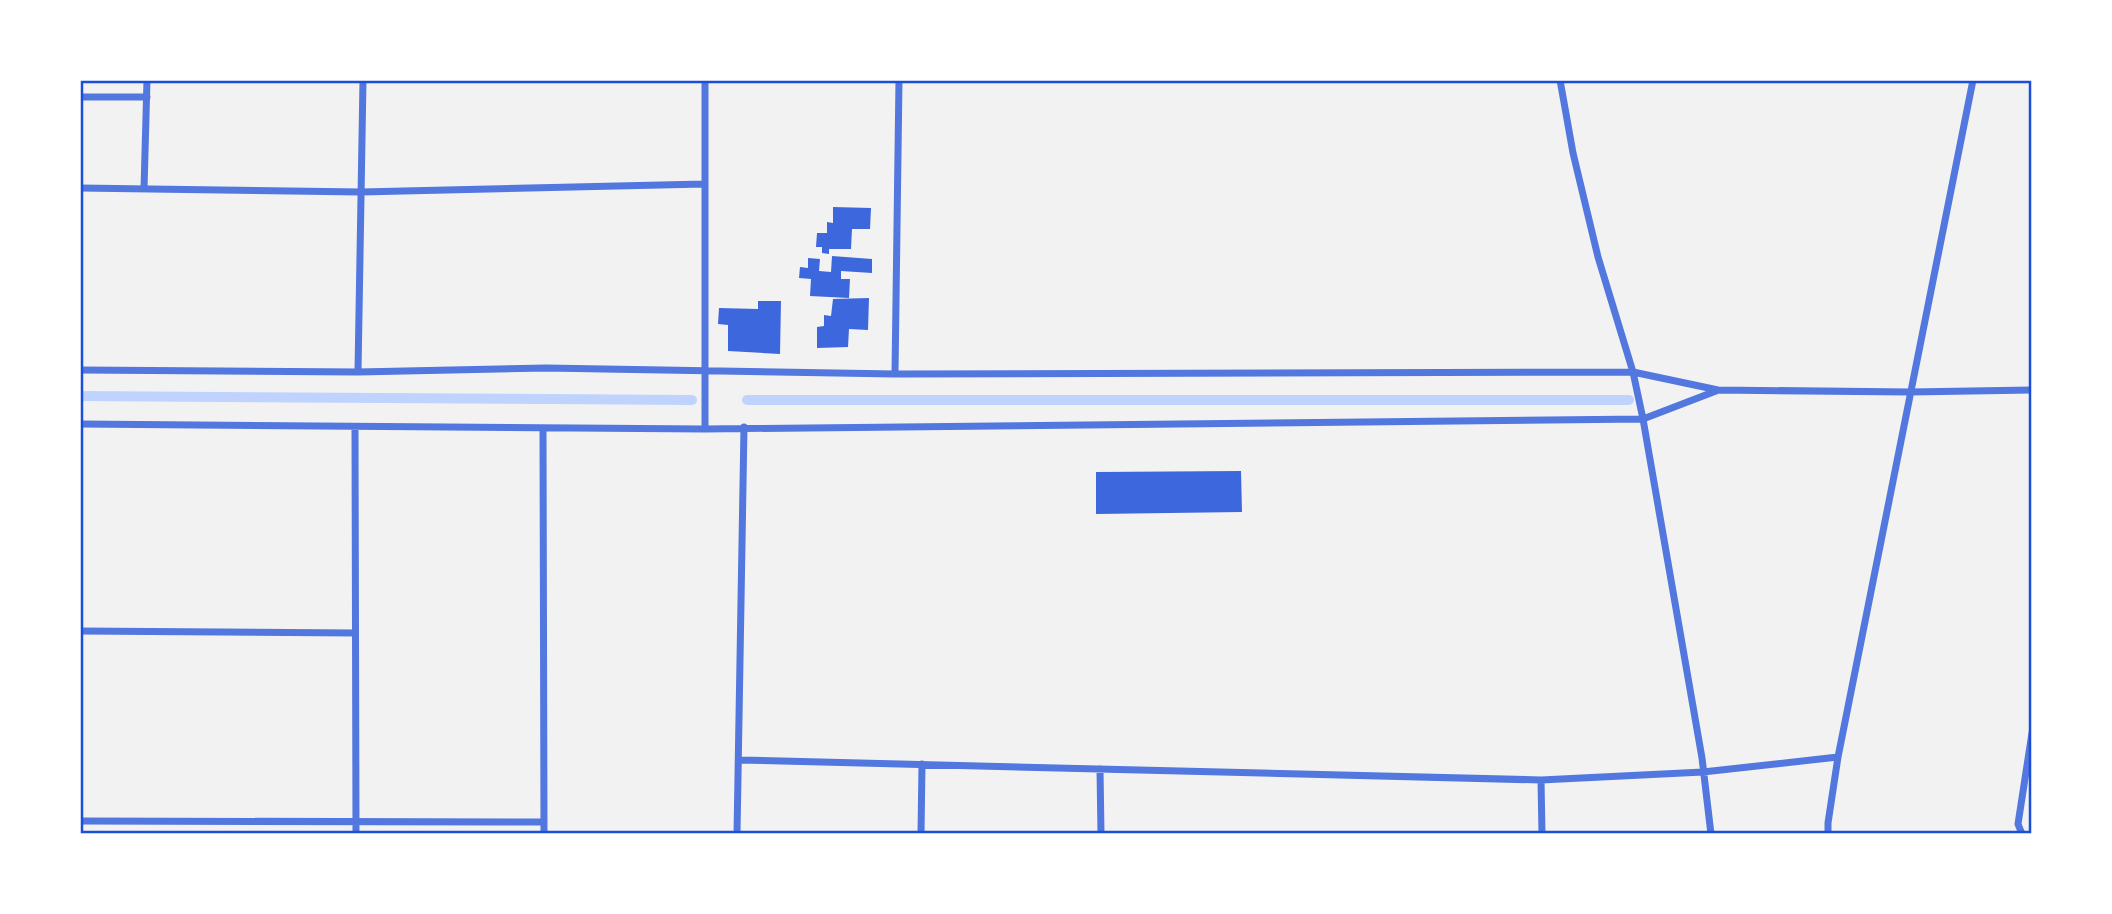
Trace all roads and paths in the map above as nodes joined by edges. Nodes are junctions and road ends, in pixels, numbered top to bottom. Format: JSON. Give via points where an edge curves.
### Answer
{"nodes":[{"id":1,"x":147,"y":80,"type":"edge"},
{"id":2,"x":363,"y":80,"type":"edge"},
{"id":3,"x":705,"y":80,"type":"edge"},
{"id":4,"x":899,"y":80,"type":"edge"},
{"id":5,"x":1560,"y":80,"type":"edge"},
{"id":6,"x":1973,"y":80,"type":"edge"},
{"id":7,"x":146,"y":96,"type":"junction"},
{"id":8,"x":80,"y":97,"type":"edge"},
{"id":9,"x":705,"y":184,"type":"junction"},
{"id":10,"x":80,"y":188,"type":"edge"},
{"id":11,"x":144,"y":189,"type":"junction"},
{"id":12,"x":361,"y":192,"type":"junction"},
{"id":13,"x":80,"y":370,"type":"edge"},
{"id":14,"x":705,"y":371,"type":"junction"},
{"id":15,"x":358,"y":372,"type":"junction"},
{"id":16,"x":1633,"y":372,"type":"junction"},
{"id":17,"x":895,"y":374,"type":"junction"},
{"id":18,"x":1718,"y":390,"type":"junction"},
{"id":19,"x":2032,"y":390,"type":"edge"},
{"id":20,"x":1910,"y":392,"type":"junction"},
{"id":21,"x":1643,"y":419,"type":"junction"},
{"id":22,"x":80,"y":424,"type":"edge"},
{"id":23,"x":355,"y":428,"type":"junction"},
{"id":24,"x":744,"y":428,"type":"junction"},
{"id":25,"x":543,"y":429,"type":"junction"},
{"id":26,"x":705,"y":429,"type":"junction"},
{"id":27,"x":80,"y":631,"type":"edge"},
{"id":28,"x":355,"y":634,"type":"junction"},
{"id":29,"x":2032,"y":733,"type":"edge"},
{"id":30,"x":1838,"y":757,"type":"junction"},
{"id":31,"x":739,"y":760,"type":"junction"},
{"id":32,"x":922,"y":764,"type":"junction"},
{"id":33,"x":1101,"y":769,"type":"junction"},
{"id":34,"x":1703,"y":772,"type":"junction"},
{"id":35,"x":1541,"y":780,"type":"junction"},
{"id":36,"x":80,"y":821,"type":"edge"},
{"id":37,"x":356,"y":821,"type":"junction"},
{"id":38,"x":544,"y":822,"type":"junction"},
{"id":39,"x":356,"y":834,"type":"edge"},
{"id":40,"x":544,"y":834,"type":"edge"},
{"id":41,"x":737,"y":834,"type":"edge"},
{"id":42,"x":921,"y":834,"type":"edge"},
{"id":43,"x":1101,"y":834,"type":"edge"},
{"id":44,"x":1542,"y":834,"type":"edge"},
{"id":45,"x":1711,"y":834,"type":"edge"},
{"id":46,"x":1828,"y":834,"type":"edge"},
{"id":47,"x":2022,"y":834,"type":"edge"}],
"edges":[{"from":1,"to":7,"type":"street"},
{"from":2,"to":12,"type":"street"},
{"from":3,"to":9,"type":"street"},
{"from":4,"to":17,"type":"street"},
{"from":5,"to":16,"type":"street","via":[[1598,257]]},
{"from":6,"to":20,"type":"street"},
{"from":7,"to":8,"type":"street"},
{"from":7,"to":11,"type":"street"},
{"from":9,"to":12,"type":"street"},
{"from":9,"to":14,"type":"street"},
{"from":10,"to":11,"type":"street"},
{"from":11,"to":12,"type":"street"},
{"from":12,"to":15,"type":"street"},
{"from":13,"to":15,"type":"street"},
{"from":14,"to":15,"type":"street"},
{"from":14,"to":17,"type":"street"},
{"from":14,"to":26,"type":"street"},
{"from":16,"to":17,"type":"street"},
{"from":16,"to":18,"type":"street"},
{"from":16,"to":21,"type":"street"},
{"from":18,"to":20,"type":"street"},
{"from":18,"to":21,"type":"street"},
{"from":19,"to":20,"type":"street"},
{"from":20,"to":30,"type":"street"},
{"from":21,"to":24,"type":"street"},
{"from":21,"to":34,"type":"street"},
{"from":22,"to":23,"type":"street"},
{"from":23,"to":25,"type":"street"},
{"from":23,"to":28,"type":"street"},
{"from":24,"to":26,"type":"street"},
{"from":24,"to":31,"type":"street"},
{"from":25,"to":26,"type":"street"},
{"from":25,"to":38,"type":"street"},
{"from":27,"to":28,"type":"street"},
{"from":28,"to":37,"type":"street"},
{"from":29,"to":47,"type":"street","via":[[2018,824]]},
{"from":30,"to":34,"type":"street"},
{"from":30,"to":46,"type":"street"},
{"from":31,"to":32,"type":"street"},
{"from":31,"to":41,"type":"street"},
{"from":32,"to":33,"type":"street"},
{"from":32,"to":42,"type":"street"},
{"from":33,"to":35,"type":"street"},
{"from":33,"to":43,"type":"street"},
{"from":34,"to":35,"type":"street"},
{"from":34,"to":45,"type":"street"},
{"from":35,"to":44,"type":"street"},
{"from":36,"to":37,"type":"street"},
{"from":37,"to":38,"type":"street"},
{"from":37,"to":39,"type":"street"},
{"from":38,"to":40,"type":"street"}]}
